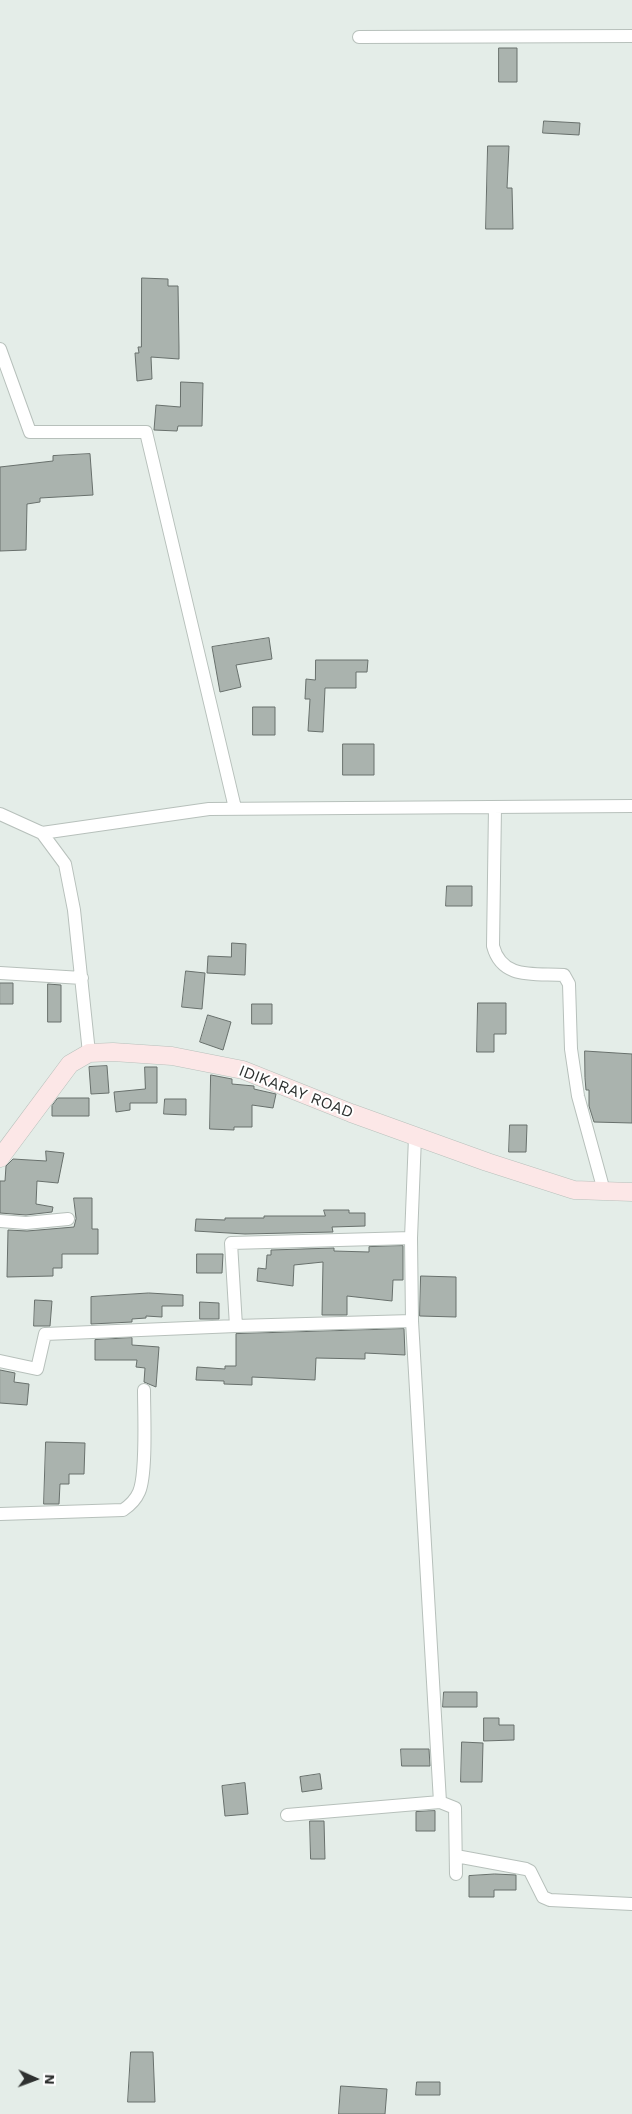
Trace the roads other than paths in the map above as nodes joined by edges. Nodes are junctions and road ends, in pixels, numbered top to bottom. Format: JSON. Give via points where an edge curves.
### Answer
{"nodes":[{"id":1,"x":632,"y":36,"type":"edge"},
{"id":2,"x":359,"y":37,"type":"dead end"},
{"id":3,"x":0,"y":349,"type":"edge"},
{"id":4,"x":632,"y":806,"type":"edge"},
{"id":5,"x":495,"y":807,"type":"junction"},
{"id":6,"x":235,"y":808,"type":"junction"},
{"id":7,"x":0,"y":814,"type":"edge"},
{"id":8,"x":42,"y":833,"type":"junction"},
{"id":9,"x":0,"y":973,"type":"edge"},
{"id":10,"x":82,"y":978,"type":"junction"},
{"id":11,"x":89,"y":1053,"type":"junction"},
{"id":12,"x":415,"y":1137,"type":"junction"},
{"id":13,"x":0,"y":1158,"type":"edge"},
{"id":14,"x":604,"y":1191,"type":"junction"},
{"id":15,"x":632,"y":1192,"type":"edge"},
{"id":16,"x":68,"y":1220,"type":"dead end"},
{"id":17,"x":0,"y":1221,"type":"edge"},
{"id":18,"x":412,"y":1238,"type":"junction"},
{"id":19,"x":412,"y":1321,"type":"junction"},
{"id":20,"x":236,"y":1326,"type":"junction"},
{"id":21,"x":0,"y":1361,"type":"edge"},
{"id":22,"x":144,"y":1390,"type":"dead end"},
{"id":23,"x":0,"y":1514,"type":"edge"},
{"id":24,"x":440,"y":1802,"type":"junction"},
{"id":25,"x":287,"y":1815,"type":"dead end"},
{"id":26,"x":456,"y":1856,"type":"junction"},
{"id":27,"x":456,"y":1874,"type":"dead end"},
{"id":28,"x":632,"y":1904,"type":"edge"}],
"edges":[{"from":1,"to":2,"type":"street"},
{"from":3,"to":6,"type":"street","via":[[30,432],[146,432]]},
{"from":4,"to":5,"type":"street"},
{"from":5,"to":6,"type":"street"},
{"from":5,"to":14,"type":"street","via":[[494,946],[497,960],[510,971],[564,975],[569,984],[571,1049],[578,1096]]},
{"from":6,"to":8,"type":"street"},
{"from":7,"to":8,"type":"street"},
{"from":8,"to":10,"type":"street","via":[[65,864]]},
{"from":9,"to":10,"type":"street"},
{"from":10,"to":11,"type":"street"},
{"from":11,"to":12,"type":"street","name":"IDIKARAY ROAD","via":[[172,1056],[243,1070]]},
{"from":11,"to":13,"type":"street","via":[[70,1064]]},
{"from":12,"to":14,"type":"street","name":"IDIKARAY ROAD","via":[[574,1190]]},
{"from":12,"to":18,"type":"street"},
{"from":14,"to":15,"type":"street","name":"IDIKARAY ROAD"},
{"from":16,"to":17,"type":"street"},
{"from":18,"to":19,"type":"street"},
{"from":18,"to":20,"type":"street","via":[[231,1243]]},
{"from":19,"to":20,"type":"street"},
{"from":19,"to":24,"type":"street"},
{"from":20,"to":21,"type":"street","via":[[45,1334],[37,1368]]},
{"from":22,"to":23,"type":"street","via":[[142,1476],[139,1493],[128,1507],[123,1510]]},
{"from":24,"to":25,"type":"street"},
{"from":24,"to":26,"type":"street","via":[[455,1808]]},
{"from":26,"to":27,"type":"street"},
{"from":26,"to":28,"type":"street","via":[[526,1869],[543,1897],[550,1900]]}]}
